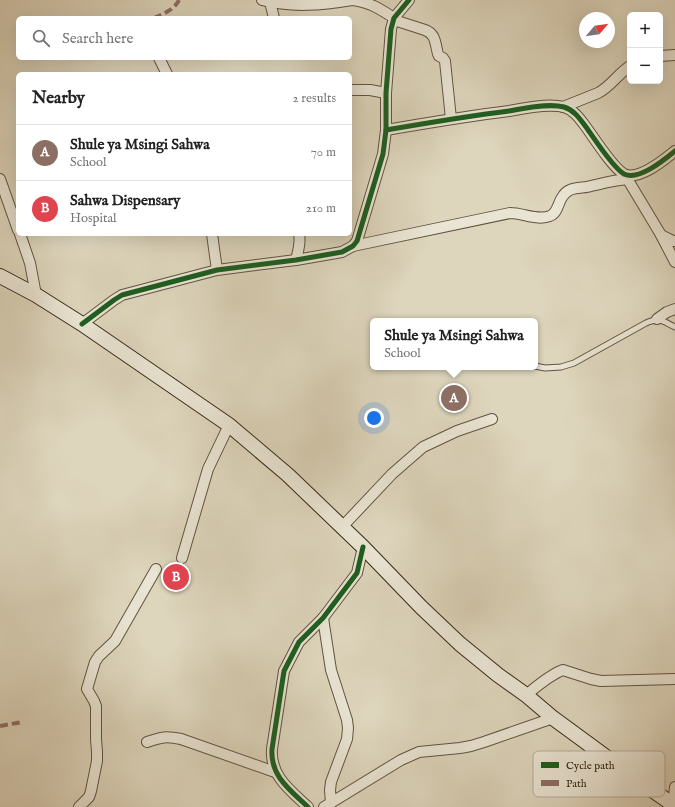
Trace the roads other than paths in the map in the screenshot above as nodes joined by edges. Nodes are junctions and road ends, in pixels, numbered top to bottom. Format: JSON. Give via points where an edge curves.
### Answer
{"nodes":[{"id":1,"x":352,"y":0,"type":"edge"},
{"id":2,"x":409,"y":0,"type":"edge"},
{"id":3,"x":272,"y":2,"type":"edge"},
{"id":4,"x":274,"y":16,"type":"edge"},
{"id":5,"x":394,"y":19,"type":"junction"},
{"id":6,"x":675,"y":55,"type":"edge"},
{"id":7,"x":663,"y":56,"type":"edge"},
{"id":8,"x":160,"y":60,"type":"edge"},
{"id":9,"x":627,"y":68,"type":"edge"},
{"id":10,"x":166,"y":72,"type":"edge"},
{"id":11,"x":352,"y":90,"type":"edge"},
{"id":12,"x":386,"y":93,"type":"junction"},
{"id":13,"x":563,"y":107,"type":"junction"},
{"id":14,"x":451,"y":119,"type":"junction"},
{"id":15,"x":386,"y":130,"type":"junction"},
{"id":16,"x":675,"y":151,"type":"edge"},
{"id":17,"x":627,"y":177,"type":"junction"},
{"id":18,"x":0,"y":179,"type":"edge"},
{"id":19,"x":16,"y":224,"type":"edge"},
{"id":20,"x":661,"y":235,"type":"junction"},
{"id":21,"x":21,"y":236,"type":"edge"},
{"id":22,"x":212,"y":236,"type":"edge"},
{"id":23,"x":299,"y":236,"type":"edge"},
{"id":24,"x":675,"y":241,"type":"edge"},
{"id":25,"x":353,"y":246,"type":"junction"},
{"id":26,"x":296,"y":260,"type":"junction"},
{"id":27,"x":675,"y":262,"type":"edge"},
{"id":28,"x":217,"y":270,"type":"junction"},
{"id":29,"x":0,"y":276,"type":"edge"},
{"id":30,"x":36,"y":295,"type":"junction"},
{"id":31,"x":675,"y":309,"type":"edge"},
{"id":32,"x":657,"y":319,"type":"junction"},
{"id":33,"x":82,"y":324,"type":"junction"},
{"id":34,"x":675,"y":327,"type":"edge"},
{"id":35,"x":538,"y":367,"type":"edge"},
{"id":36,"x":492,"y":419,"type":"dead end"},
{"id":37,"x":229,"y":425,"type":"junction"},
{"id":38,"x":342,"y":527,"type":"junction"},
{"id":39,"x":363,"y":547,"type":"junction"},
{"id":40,"x":182,"y":558,"type":"dead end"},
{"id":41,"x":156,"y":569,"type":"dead end"},
{"id":42,"x":323,"y":618,"type":"junction"},
{"id":43,"x":675,"y":679,"type":"edge"},
{"id":44,"x":526,"y":695,"type":"junction"},
{"id":45,"x":553,"y":718,"type":"junction"},
{"id":46,"x":148,"y":742,"type":"dead end"},
{"id":47,"x":597,"y":751,"type":"edge"},
{"id":48,"x":276,"y":772,"type":"junction"},
{"id":49,"x":675,"y":787,"type":"edge"},
{"id":50,"x":662,"y":797,"type":"edge"},
{"id":51,"x":328,"y":805,"type":"edge"},
{"id":52,"x":674,"y":805,"type":"edge"},
{"id":53,"x":79,"y":807,"type":"edge"},
{"id":54,"x":308,"y":807,"type":"edge"}],
"edges":[{"from":1,"to":3,"type":"street","via":[[308,5]]},
{"from":1,"to":5,"type":"street","via":[[374,6]]},
{"from":2,"to":5,"type":"street"},
{"from":3,"to":4,"type":"street"},
{"from":5,"to":12,"type":"street"},
{"from":5,"to":14,"type":"street","via":[[425,30],[433,36],[438,54],[445,61]]},
{"from":6,"to":7,"type":"street"},
{"from":8,"to":10,"type":"street"},
{"from":9,"to":13,"type":"street","via":[[603,90]]},
{"from":11,"to":12,"type":"street"},
{"from":12,"to":15,"type":"street"},
{"from":13,"to":14,"type":"street","via":[[546,106]]},
{"from":13,"to":17,"type":"street","via":[[580,118],[607,156]]},
{"from":14,"to":15,"type":"street"},
{"from":15,"to":25,"type":"street","via":[[383,154],[357,241]]},
{"from":16,"to":17,"type":"street","via":[[655,167]]},
{"from":17,"to":20,"type":"street"},
{"from":17,"to":25,"type":"street","via":[[572,189],[562,196],[555,213],[543,218],[510,213]]},
{"from":18,"to":19,"type":"street"},
{"from":20,"to":24,"type":"street"},
{"from":20,"to":27,"type":"street"},
{"from":21,"to":30,"type":"street","via":[[30,263]]},
{"from":22,"to":28,"type":"street"},
{"from":23,"to":26,"type":"street"},
{"from":25,"to":26,"type":"street","via":[[342,252]]},
{"from":26,"to":28,"type":"street"},
{"from":28,"to":33,"type":"street","via":[[122,295]]},
{"from":29,"to":30,"type":"main road"},
{"from":30,"to":33,"type":"main road"},
{"from":31,"to":32,"type":"street"},
{"from":32,"to":34,"type":"lane"},
{"from":32,"to":35,"type":"lane","via":[[646,322],[574,363],[561,367]]},
{"from":33,"to":37,"type":"main road"},
{"from":36,"to":38,"type":"street","via":[[457,431],[423,447],[392,474]]},
{"from":37,"to":38,"type":"main road","via":[[288,475]]},
{"from":37,"to":40,"type":"street","via":[[208,469]]},
{"from":38,"to":39,"type":"main road"},
{"from":39,"to":42,"type":"street","via":[[357,574]]},
{"from":39,"to":44,"type":"main road","via":[[420,607],[460,644]]},
{"from":41,"to":53,"type":"street","via":[[115,641],[95,662],[87,689],[96,706],[98,752],[91,791]]},
{"from":42,"to":48,"type":"street","via":[[299,642],[284,671],[271,756]]},
{"from":42,"to":51,"type":"street","via":[[331,670],[348,728],[347,739],[331,782]]},
{"from":43,"to":44,"type":"street","via":[[601,681],[563,670]]},
{"from":44,"to":45,"type":"main road"},
{"from":45,"to":47,"type":"main road"},
{"from":45,"to":51,"type":"street","via":[[471,746],[412,754]]},
{"from":46,"to":48,"type":"street","via":[[166,736],[181,739]]},
{"from":48,"to":54,"type":"street"},
{"from":49,"to":52,"type":"street"},
{"from":50,"to":52,"type":"main road"}]}
